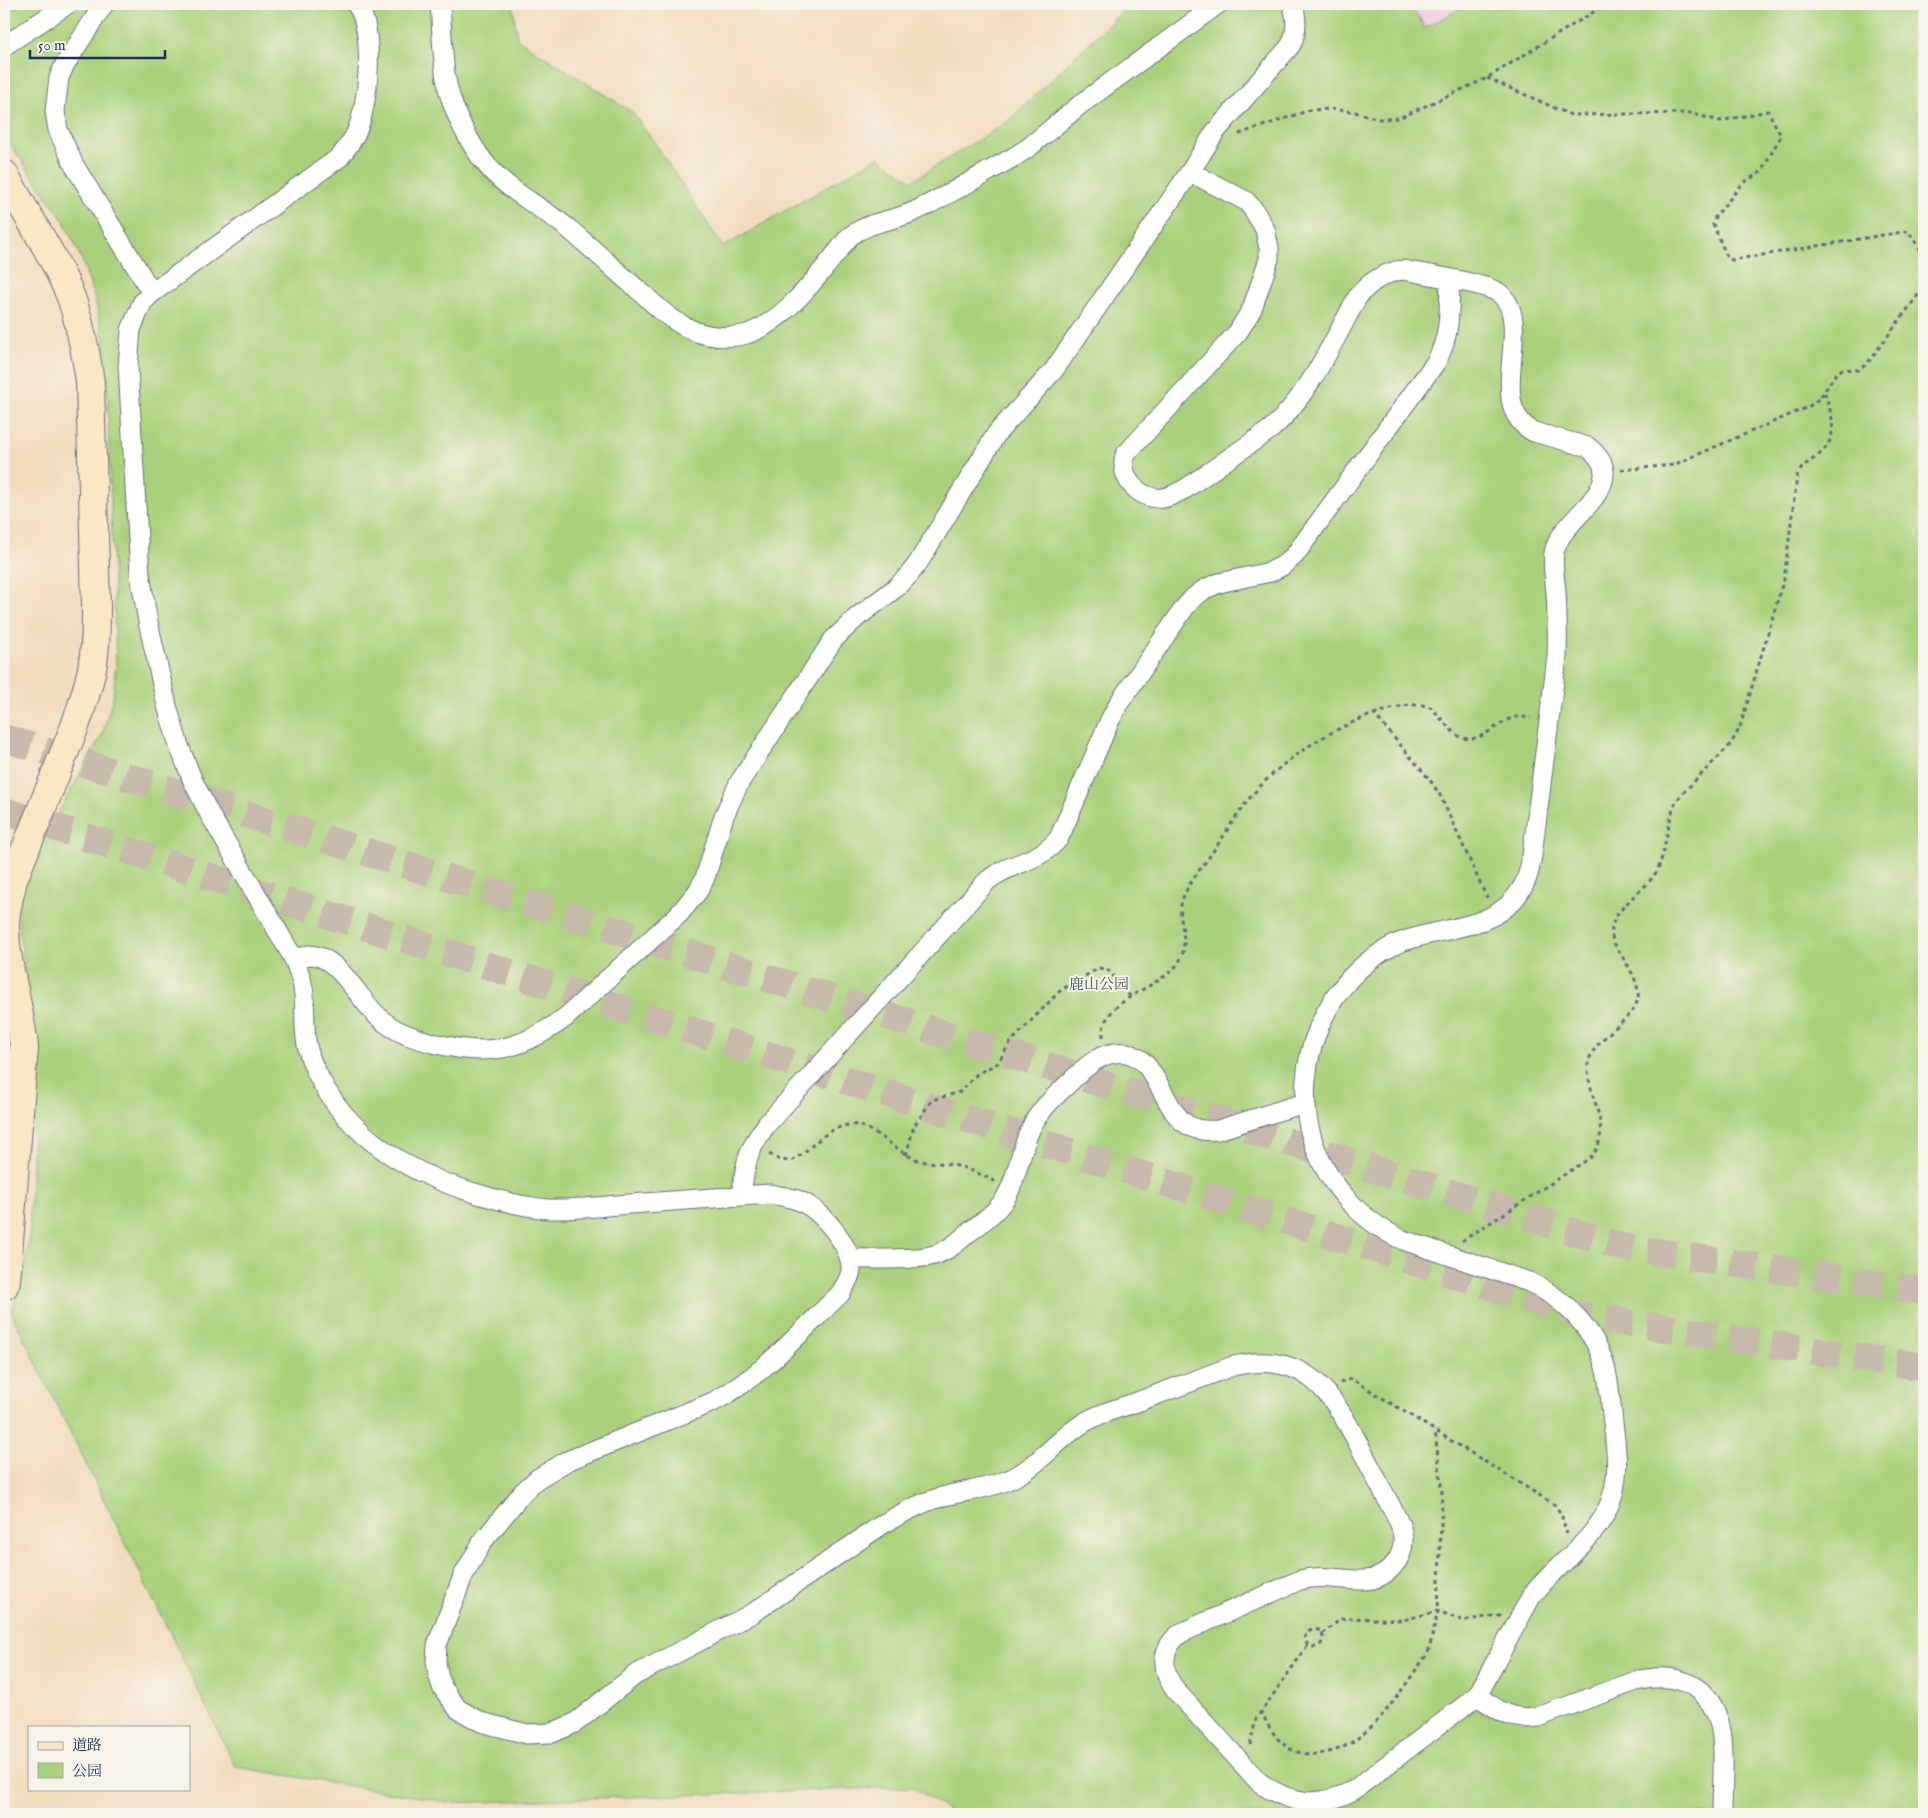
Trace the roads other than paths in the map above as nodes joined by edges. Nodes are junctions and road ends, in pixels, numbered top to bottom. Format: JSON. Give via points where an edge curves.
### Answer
{"nodes":[{"id":1,"x":68,"y":4,"type":"edge"},
{"id":2,"x":104,"y":4,"type":"edge"},
{"id":3,"x":356,"y":4,"type":"edge"},
{"id":4,"x":440,"y":4,"type":"edge"},
{"id":5,"x":1218,"y":4,"type":"edge"},
{"id":6,"x":1292,"y":4,"type":"edge"},
{"id":7,"x":4,"y":46,"type":"edge"},
{"id":8,"x":1190,"y":172,"type":"junction"},
{"id":9,"x":4,"y":174,"type":"edge"},
{"id":10,"x":1450,"y":280,"type":"junction"},
{"id":11,"x":152,"y":293,"type":"junction"},
{"id":12,"x":294,"y":959,"type":"junction"},
{"id":13,"x":1304,"y":1102,"type":"junction"},
{"id":14,"x":741,"y":1196,"type":"junction"},
{"id":15,"x":850,"y":1259,"type":"junction"},
{"id":16,"x":4,"y":1286,"type":"edge"},
{"id":17,"x":1477,"y":1696,"type":"junction"},
{"id":18,"x":1722,"y":1814,"type":"edge"}],
"edges":[{"from":1,"to":7,"type":"street"},
{"from":2,"to":11,"type":"street","via":[[59,78],[55,111],[58,130],[74,165]]},
{"from":3,"to":11,"type":"street","via":[[368,38],[365,106],[355,135],[340,157]]},
{"from":4,"to":5,"type":"street","via":[[446,79],[454,108],[479,156],[515,193],[568,228],[669,317],[688,329],[707,335],[727,336],[747,334],[779,316],[850,236],[860,229],[914,212],[1014,157]]},
{"from":6,"to":8,"type":"street","via":[[1297,22],[1291,45],[1226,117]]},
{"from":8,"to":10,"type":"street","via":[[1237,195],[1253,209],[1265,230],[1269,259],[1252,309],[1242,326],[1125,455],[1124,473],[1137,490],[1146,495],[1164,498],[1185,489],[1283,419],[1299,399],[1358,296],[1374,281],[1402,270]]},
{"from":8,"to":12,"type":"street","via":[[1054,370],[997,433],[918,563],[896,587],[833,640],[739,783],[698,891],[679,914],[566,1017],[538,1036],[506,1048],[469,1050],[451,1047],[408,1035],[388,1025],[364,1002],[330,960],[310,955]]},
{"from":9,"to":16,"type":"street","via":[[64,284],[80,325],[87,355],[96,606],[91,672],[83,701],[13,880],[6,910],[6,946],[24,1046]]},
{"from":10,"to":13,"type":"street","via":[[1493,290],[1505,300],[1513,318],[1512,406],[1520,421],[1534,432],[1588,447],[1595,453],[1603,471],[1603,481],[1594,500],[1561,536],[1554,554],[1558,649],[1532,856],[1523,888],[1495,916],[1396,944],[1353,975],[1332,1002],[1314,1039],[1305,1076]]},
{"from":10,"to":14,"type":"street","via":[[1448,333],[1436,362],[1294,556],[1270,572],[1205,589],[1190,602],[1119,703],[1059,838],[1045,854],[1003,870],[987,881],[767,1124],[752,1144]]},
{"from":11,"to":12,"type":"street","via":[[142,303],[131,330],[128,366],[140,574],[151,639],[179,746],[193,781]]},
{"from":12,"to":14,"type":"street","via":[[302,979],[308,1053],[324,1086],[348,1119],[364,1134],[419,1172],[482,1195],[547,1209]]},
{"from":13,"to":15,"type":"street","via":[[1218,1130],[1195,1129],[1177,1116],[1143,1062],[1117,1052],[1107,1055],[1087,1066],[1038,1114],[1004,1202],[996,1211],[942,1252],[918,1258]]},
{"from":13,"to":17,"type":"street","via":[[1320,1158],[1344,1195],[1372,1223],[1388,1233],[1547,1291],[1578,1319],[1602,1357],[1616,1450],[1617,1476],[1611,1503],[1591,1535],[1539,1586]]},
{"from":14,"to":15,"type":"street","via":[[770,1194],[802,1202],[837,1234]]},
{"from":15,"to":17,"type":"street","via":[[851,1272],[840,1294],[766,1365],[732,1392],[567,1461],[537,1479],[523,1492],[472,1558],[437,1646],[436,1661],[442,1687],[458,1710],[481,1722],[527,1734],[564,1729],[634,1675],[753,1613],[883,1524],[922,1504],[1009,1480],[1039,1461],[1088,1420],[1249,1363],[1281,1365],[1298,1370],[1328,1393],[1345,1417],[1400,1524],[1402,1551],[1388,1572],[1379,1577],[1364,1580],[1326,1576],[1300,1580],[1181,1633],[1170,1644],[1164,1662],[1169,1681],[1260,1782],[1283,1797],[1312,1802],[1327,1801],[1354,1790]]},
{"from":17,"to":18,"type":"street","via":[[1509,1716],[1527,1718],[1649,1678],[1678,1679],[1691,1685],[1703,1694],[1719,1721],[1722,1736]]}]}
